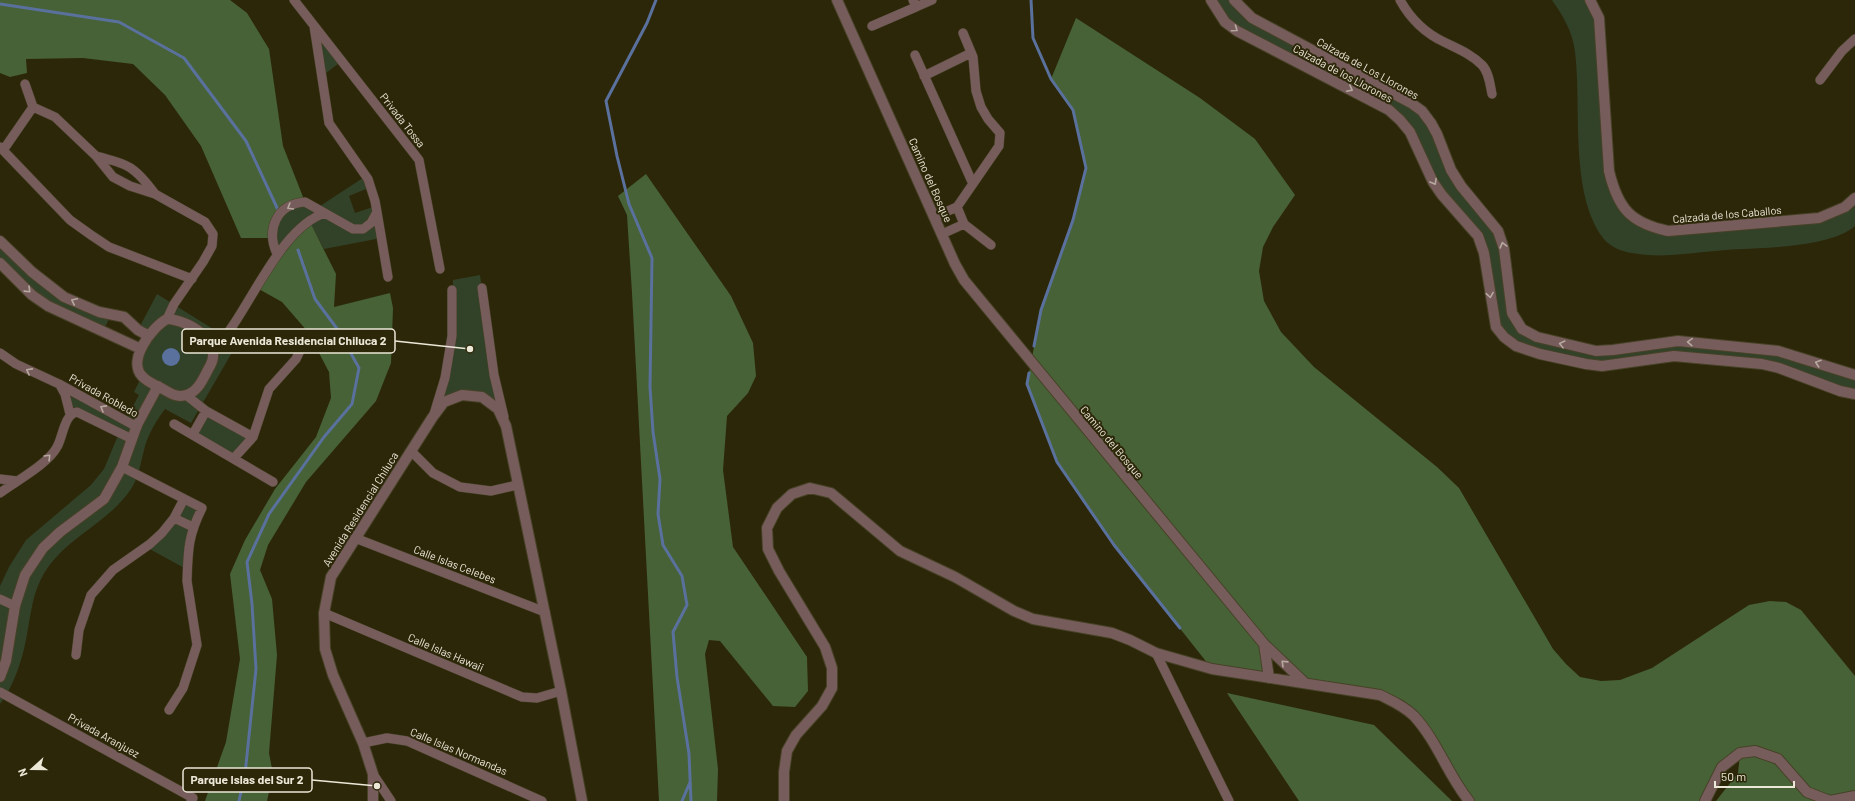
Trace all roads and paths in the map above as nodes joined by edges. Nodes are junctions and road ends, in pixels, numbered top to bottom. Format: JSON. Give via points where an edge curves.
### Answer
{"nodes":[{"id":1,"x":294,"y":0,"type":"edge"},
{"id":2,"x":838,"y":0,"type":"edge"},
{"id":3,"x":932,"y":0,"type":"edge"},
{"id":4,"x":1211,"y":0,"type":"edge"},
{"id":5,"x":1234,"y":0,"type":"edge"},
{"id":6,"x":1400,"y":0,"type":"edge"},
{"id":7,"x":1590,"y":0,"type":"edge"},
{"id":8,"x":914,"y":4,"type":"edge"},
{"id":9,"x":314,"y":26,"type":"junction"},
{"id":10,"x":872,"y":26,"type":"dead end"},
{"id":11,"x":963,"y":33,"type":"dead end"},
{"id":12,"x":1855,"y":40,"type":"edge"},
{"id":13,"x":972,"y":53,"type":"junction"},
{"id":14,"x":915,"y":55,"type":"dead end"},
{"id":15,"x":924,"y":76,"type":"junction"},
{"id":16,"x":1820,"y":80,"type":"dead end"},
{"id":17,"x":25,"y":84,"type":"dead end"},
{"id":18,"x":1492,"y":94,"type":"dead end"},
{"id":19,"x":33,"y":107,"type":"junction"},
{"id":20,"x":2,"y":148,"type":"edge"},
{"id":21,"x":96,"y":156,"type":"junction"},
{"id":22,"x":973,"y":184,"type":"junction"},
{"id":23,"x":155,"y":194,"type":"junction"},
{"id":24,"x":1855,"y":198,"type":"edge"},
{"id":25,"x":957,"y":207,"type":"junction"},
{"id":26,"x":376,"y":212,"type":"junction"},
{"id":27,"x":325,"y":213,"type":"junction"},
{"id":28,"x":934,"y":217,"type":"junction"},
{"id":29,"x":964,"y":224,"type":"junction"},
{"id":30,"x":942,"y":234,"type":"junction"},
{"id":31,"x":0,"y":241,"type":"edge"},
{"id":32,"x":991,"y":245,"type":"dead end"},
{"id":33,"x":277,"y":254,"type":"junction"},
{"id":34,"x":0,"y":263,"type":"edge"},
{"id":35,"x":440,"y":269,"type":"dead end"},
{"id":36,"x":388,"y":277,"type":"dead end"},
{"id":37,"x":192,"y":279,"type":"junction"},
{"id":38,"x":482,"y":288,"type":"dead end"},
{"id":39,"x":452,"y":290,"type":"dead end"},
{"id":40,"x":98,"y":312,"type":"junction"},
{"id":41,"x":167,"y":319,"type":"junction"},
{"id":42,"x":94,"y":327,"type":"junction"},
{"id":43,"x":149,"y":336,"type":"junction"},
{"id":44,"x":306,"y":338,"type":"dead end"},
{"id":45,"x":138,"y":348,"type":"junction"},
{"id":46,"x":214,"y":350,"type":"junction"},
{"id":47,"x":0,"y":353,"type":"edge"},
{"id":48,"x":1855,"y":374,"type":"edge"},
{"id":49,"x":59,"y":384,"type":"junction"},
{"id":50,"x":158,"y":386,"type":"junction"},
{"id":51,"x":1855,"y":394,"type":"edge"},
{"id":52,"x":186,"y":395,"type":"junction"},
{"id":53,"x":206,"y":411,"type":"junction"},
{"id":54,"x":70,"y":414,"type":"junction"},
{"id":55,"x":432,"y":418,"type":"junction"},
{"id":56,"x":174,"y":424,"type":"dead end"},
{"id":57,"x":506,"y":426,"type":"junction"},
{"id":58,"x":137,"y":427,"type":"junction"},
{"id":59,"x":193,"y":434,"type":"junction"},
{"id":60,"x":253,"y":437,"type":"junction"},
{"id":61,"x":132,"y":439,"type":"junction"},
{"id":62,"x":411,"y":451,"type":"junction"},
{"id":63,"x":234,"y":458,"type":"junction"},
{"id":64,"x":122,"y":467,"type":"junction"},
{"id":65,"x":0,"y":479,"type":"edge"},
{"id":66,"x":17,"y":481,"type":"junction"},
{"id":67,"x":273,"y":482,"type":"dead end"},
{"id":68,"x":517,"y":486,"type":"junction"},
{"id":69,"x":0,"y":493,"type":"edge"},
{"id":70,"x":184,"y":499,"type":"junction"},
{"id":71,"x":174,"y":518,"type":"junction"},
{"id":72,"x":192,"y":527,"type":"junction"},
{"id":73,"x":355,"y":538,"type":"junction"},
{"id":74,"x":0,"y":599,"type":"edge"},
{"id":75,"x":15,"y":606,"type":"junction"},
{"id":76,"x":545,"y":612,"type":"junction"},
{"id":77,"x":324,"y":613,"type":"junction"},
{"id":78,"x":1264,"y":644,"type":"junction"},
{"id":79,"x":1156,"y":653,"type":"junction"},
{"id":80,"x":76,"y":656,"type":"dead end"},
{"id":81,"x":0,"y":677,"type":"edge"},
{"id":82,"x":1269,"y":678,"type":"junction"},
{"id":83,"x":1304,"y":682,"type":"junction"},
{"id":84,"x":561,"y":691,"type":"junction"},
{"id":85,"x":0,"y":692,"type":"edge"},
{"id":86,"x":170,"y":710,"type":"dead end"},
{"id":87,"x":363,"y":743,"type":"junction"},
{"id":88,"x":373,"y":774,"type":"junction"},
{"id":89,"x":1855,"y":796,"type":"edge"},
{"id":90,"x":191,"y":801,"type":"edge"},
{"id":91,"x":372,"y":801,"type":"edge"},
{"id":92,"x":391,"y":801,"type":"edge"},
{"id":93,"x":542,"y":801,"type":"edge"},
{"id":94,"x":582,"y":801,"type":"edge"},
{"id":95,"x":784,"y":801,"type":"edge"},
{"id":96,"x":1228,"y":801,"type":"edge"},
{"id":97,"x":1469,"y":801,"type":"edge"},
{"id":98,"x":1705,"y":801,"type":"edge"}],
"edges":[{"from":1,"to":9,"type":"street","name":"Privada Tossa"},
{"from":2,"to":28,"type":"street","name":"Camino del Bosque"},
{"from":3,"to":8,"type":"street"},
{"from":4,"to":51,"type":"street","name":"Calzada de los Llorones","one_way":true,"via":[[1225,22],[1237,31],[1389,110],[1400,120],[1410,132],[1438,189],[1478,236],[1484,253],[1496,327],[1516,346],[1540,354],[1602,366],[1674,356],[1762,364]]},
{"from":48,"to":5,"type":"street","name":"Calzada de Los Llorones","one_way":true,"via":[[1778,351],[1678,341],[1596,351],[1537,338],[1522,329],[1512,313],[1504,249],[1498,231],[1461,186],[1451,170],[1437,134],[1422,111],[1252,18]]},
{"from":6,"to":18,"type":"street","via":[[1427,32],[1466,52],[1483,66]]},
{"from":7,"to":24,"type":"street","name":"Calzada de los Caballos","via":[[1599,18],[1609,172],[1621,205],[1633,217],[1650,227],[1668,231],[1818,218],[1845,207]]},
{"from":8,"to":10,"type":"street"},
{"from":9,"to":26,"type":"street","name":"Privada Tossa","via":[[329,122],[368,180]]},
{"from":9,"to":35,"type":"street","name":"Privada Tossa","via":[[419,160]]},
{"from":11,"to":13,"type":"street"},
{"from":12,"to":16,"type":"street","via":[[1842,51]]},
{"from":13,"to":15,"type":"street"},
{"from":13,"to":22,"type":"street","via":[[976,91],[981,107],[1000,133],[999,146]]},
{"from":14,"to":15,"type":"street"},
{"from":15,"to":22,"type":"street"},
{"from":17,"to":19,"type":"street"},
{"from":19,"to":20,"type":"street"},
{"from":19,"to":21,"type":"street","via":[[55,117]]},
{"from":20,"to":37,"type":"street","via":[[70,220],[91,236],[109,246]]},
{"from":21,"to":23,"type":"street","via":[[113,177]]},
{"from":21,"to":23,"type":"street","via":[[121,162],[140,173]]},
{"from":22,"to":25,"type":"street"},
{"from":23,"to":37,"type":"street","via":[[205,222],[213,234],[212,246]]},
{"from":25,"to":28,"type":"street"},
{"from":25,"to":29,"type":"street"},
{"from":26,"to":27,"type":"street","via":[[371,223],[363,229],[353,229]]},
{"from":26,"to":36,"type":"street","name":"Privada Tossa"},
{"from":27,"to":33,"type":"street","via":[[309,220]]},
{"from":27,"to":33,"type":"street","one_way":true,"via":[[305,202],[286,209],[278,216],[271,238]]},
{"from":28,"to":30,"type":"street","name":"Camino del Bosque"},
{"from":29,"to":30,"type":"street"},
{"from":29,"to":32,"type":"street"},
{"from":30,"to":78,"type":"street","name":"Camino del Bosque","via":[[955,264],[968,285]]},
{"from":40,"to":31,"type":"street","one_way":true,"via":[[64,297],[46,284]]},
{"from":33,"to":46,"type":"street","via":[[226,337]]},
{"from":34,"to":42,"type":"street","one_way":true,"via":[[32,295],[48,306]]},
{"from":37,"to":41,"type":"street","via":[[174,304]]},
{"from":38,"to":57,"type":"street","name":"Avenida Residencial Chiluca","via":[[494,375]]},
{"from":39,"to":55,"type":"street","name":"Avenida Residencial Chiluca","via":[[452,336],[445,378]]},
{"from":40,"to":42,"type":"street"},
{"from":40,"to":43,"type":"street","via":[[124,317]]},
{"from":41,"to":43,"type":"street","via":[[158,324]]},
{"from":41,"to":46,"type":"street","via":[[178,320],[209,339]]},
{"from":42,"to":45,"type":"street"},
{"from":43,"to":45,"type":"street"},
{"from":44,"to":60,"type":"street","via":[[296,359],[269,389]]},
{"from":45,"to":50,"type":"street","via":[[136,360],[142,376]]},
{"from":46,"to":52,"type":"street","via":[[213,359],[197,388]]},
{"from":49,"to":47,"type":"street","name":"Privada Robledo","one_way":true},
{"from":49,"to":54,"type":"street","name":"Privada Robledo","via":[[65,394]]},
{"from":58,"to":49,"type":"street","name":"Privada Robledo","one_way":true},
{"from":50,"to":52,"type":"street","via":[[175,396]]},
{"from":50,"to":58,"type":"street"},
{"from":52,"to":53,"type":"street"},
{"from":53,"to":59,"type":"street"},
{"from":53,"to":60,"type":"street"},
{"from":54,"to":61,"type":"street","via":[[77,412]]},
{"from":66,"to":54,"type":"street","one_way":true,"via":[[37,468],[57,448]]},
{"from":55,"to":57,"type":"street","name":"Avenida Residencial Chiluca","via":[[444,402],[462,395],[482,397],[498,408]]},
{"from":55,"to":62,"type":"street","name":"Avenida Residencial Chiluca"},
{"from":56,"to":59,"type":"street"},
{"from":57,"to":68,"type":"street","name":"Avenida Residencial Chiluca"},
{"from":58,"to":61,"type":"street"},
{"from":59,"to":63,"type":"street"},
{"from":60,"to":63,"type":"street"},
{"from":61,"to":64,"type":"street"},
{"from":62,"to":68,"type":"street","via":[[433,473],[460,487],[491,491]]},
{"from":62,"to":73,"type":"street","name":"Avenida Residencial Chiluca"},
{"from":63,"to":67,"type":"street"},
{"from":64,"to":70,"type":"street"},
{"from":64,"to":75,"type":"street","via":[[104,499],[43,548],[25,575]]},
{"from":65,"to":66,"type":"street"},
{"from":66,"to":69,"type":"street"},
{"from":68,"to":76,"type":"street","name":"Avenida Residencial Chiluca"},
{"from":70,"to":71,"type":"street"},
{"from":70,"to":72,"type":"street","via":[[202,508]]},
{"from":71,"to":72,"type":"street"},
{"from":71,"to":80,"type":"street","via":[[150,544],[113,570],[91,595],[79,630]]},
{"from":72,"to":86,"type":"street","via":[[187,581],[197,646],[183,688]]},
{"from":73,"to":76,"type":"street","name":"Calle Islas Celebes"},
{"from":73,"to":77,"type":"street","name":"Avenida Residencial Chiluca","via":[[331,577]]},
{"from":74,"to":75,"type":"street"},
{"from":75,"to":81,"type":"street","via":[[6,661]]},
{"from":76,"to":84,"type":"street","name":"Avenida Residencial Chiluca"},
{"from":77,"to":84,"type":"street","name":"Calle Islas Hawaii","via":[[522,697],[537,698]]},
{"from":77,"to":87,"type":"street","name":"Avenida Residencial Chiluca","via":[[325,649],[333,675]]},
{"from":78,"to":82,"type":"street"},
{"from":83,"to":78,"type":"street","name":"Camino del Bosque","one_way":true},
{"from":79,"to":82,"type":"street","via":[[1212,669]]},
{"from":79,"to":95,"type":"street","via":[[1112,634],[1014,612],[955,577],[900,551],[831,492],[810,488],[792,494],[777,508],[767,528],[768,549],[825,647],[832,668],[832,688],[822,706],[796,735],[787,751]]},
{"from":79,"to":96,"type":"street"},
{"from":82,"to":83,"type":"street"},
{"from":83,"to":97,"type":"street","via":[[1380,695],[1401,705],[1414,716],[1430,738]]},
{"from":84,"to":94,"type":"street","name":"Avenida Residencial Chiluca"},
{"from":85,"to":90,"type":"street","name":"Privada Aranjuez","via":[[193,798]]},
{"from":87,"to":88,"type":"street","name":"Avenida Residencial Chiluca"},
{"from":87,"to":93,"type":"street","name":"Calle Islas Normandas","via":[[387,738],[407,741]]},
{"from":88,"to":91,"type":"street","name":"Avenida Residencial Chiluca"},
{"from":88,"to":92,"type":"street"},
{"from":89,"to":98,"type":"street","via":[[1830,801],[1807,792],[1778,759],[1754,751],[1740,753],[1722,767]]}]}
